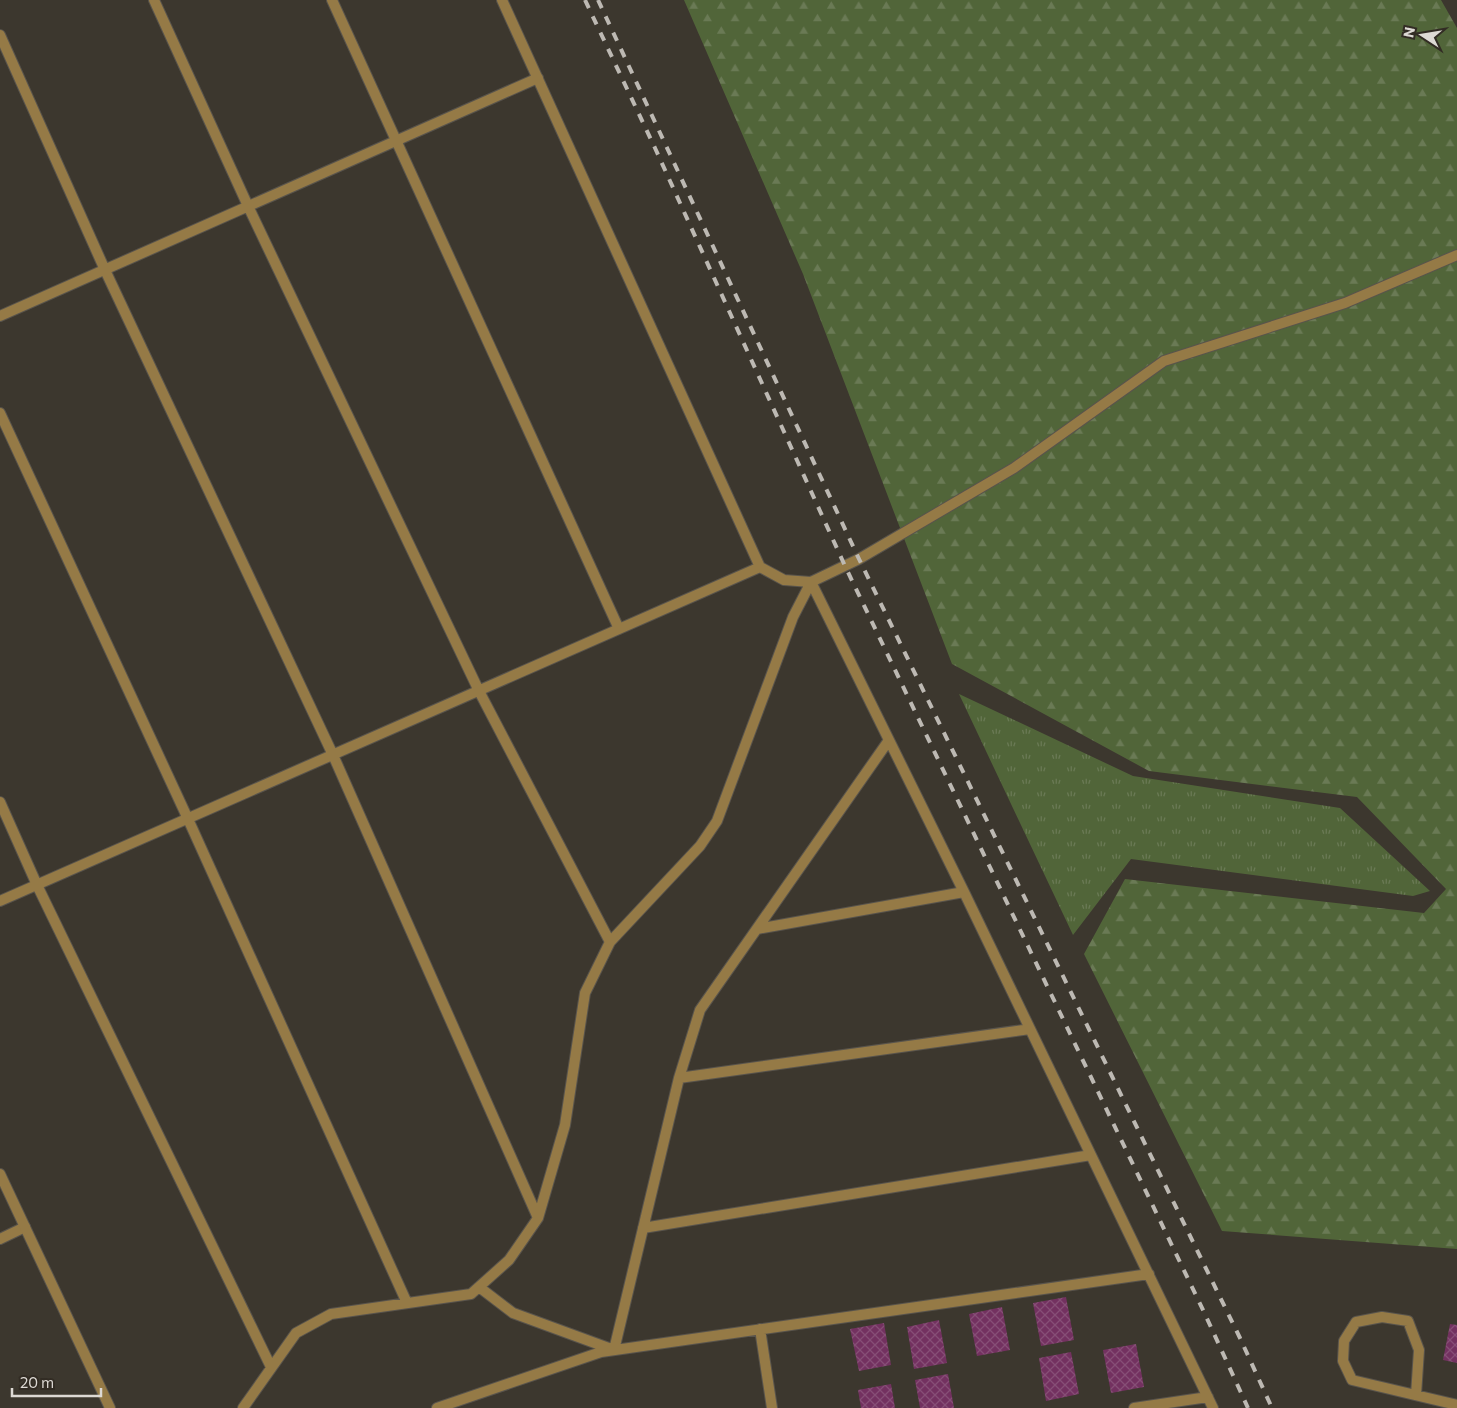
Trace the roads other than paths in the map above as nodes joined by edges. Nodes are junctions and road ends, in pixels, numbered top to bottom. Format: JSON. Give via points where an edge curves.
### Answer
{"nodes":[{"id":1,"x":154,"y":0,"type":"edge"},
{"id":2,"x":332,"y":0,"type":"edge"},
{"id":3,"x":502,"y":0,"type":"edge"},
{"id":4,"x":0,"y":35,"type":"edge"},
{"id":5,"x":538,"y":78,"type":"junction"},
{"id":6,"x":395,"y":141,"type":"junction"},
{"id":7,"x":248,"y":206,"type":"junction"},
{"id":8,"x":1457,"y":255,"type":"edge"},
{"id":9,"x":105,"y":270,"type":"junction"},
{"id":10,"x":0,"y":316,"type":"edge"},
{"id":11,"x":0,"y":413,"type":"edge"},
{"id":12,"x":760,"y":567,"type":"junction"},
{"id":13,"x":811,"y":582,"type":"junction"},
{"id":14,"x":619,"y":629,"type":"junction"},
{"id":15,"x":478,"y":691,"type":"junction"},
{"id":16,"x":889,"y":740,"type":"junction"},
{"id":17,"x":333,"y":755,"type":"junction"},
{"id":18,"x":0,"y":802,"type":"edge"},
{"id":19,"x":188,"y":818,"type":"junction"},
{"id":20,"x":37,"y":885,"type":"junction"},
{"id":21,"x":964,"y":892,"type":"junction"},
{"id":22,"x":0,"y":901,"type":"edge"},
{"id":23,"x":757,"y":929,"type":"junction"},
{"id":24,"x":610,"y":942,"type":"junction"},
{"id":25,"x":1030,"y":1028,"type":"junction"},
{"id":26,"x":679,"y":1078,"type":"junction"},
{"id":27,"x":1091,"y":1155,"type":"junction"},
{"id":28,"x":0,"y":1174,"type":"edge"},
{"id":29,"x":538,"y":1218,"type":"junction"},
{"id":30,"x":25,"y":1227,"type":"junction"},
{"id":31,"x":643,"y":1228,"type":"junction"},
{"id":32,"x":0,"y":1239,"type":"edge"},
{"id":33,"x":1149,"y":1274,"type":"junction"},
{"id":34,"x":479,"y":1287,"type":"junction"},
{"id":35,"x":407,"y":1303,"type":"junction"},
{"id":36,"x":760,"y":1329,"type":"junction"},
{"id":37,"x":614,"y":1350,"type":"junction"},
{"id":38,"x":271,"y":1367,"type":"junction"},
{"id":39,"x":1416,"y":1395,"type":"junction"},
{"id":40,"x":1208,"y":1397,"type":"junction"},
{"id":41,"x":1457,"y":1405,"type":"edge"},
{"id":42,"x":110,"y":1408,"type":"edge"},
{"id":43,"x":243,"y":1408,"type":"edge"},
{"id":44,"x":437,"y":1408,"type":"edge"},
{"id":45,"x":772,"y":1408,"type":"edge"},
{"id":46,"x":1134,"y":1408,"type":"edge"},
{"id":47,"x":1213,"y":1408,"type":"edge"}],
"edges":[{"from":1,"to":7,"type":"street"},
{"from":2,"to":6,"type":"street"},
{"from":3,"to":5,"type":"street"},
{"from":4,"to":9,"type":"street"},
{"from":5,"to":6,"type":"street"},
{"from":5,"to":12,"type":"street"},
{"from":6,"to":7,"type":"street"},
{"from":6,"to":14,"type":"street"},
{"from":7,"to":9,"type":"street"},
{"from":7,"to":15,"type":"street"},
{"from":8,"to":13,"type":"street","via":[[1345,303],[1164,361],[1014,468],[859,560]]},
{"from":9,"to":10,"type":"street"},
{"from":9,"to":17,"type":"street"},
{"from":11,"to":19,"type":"street"},
{"from":12,"to":13,"type":"street","via":[[784,580]]},
{"from":12,"to":14,"type":"street"},
{"from":13,"to":16,"type":"street"},
{"from":13,"to":24,"type":"street","via":[[792,617],[717,821],[700,846]]},
{"from":14,"to":15,"type":"street"},
{"from":15,"to":17,"type":"street"},
{"from":15,"to":24,"type":"street"},
{"from":16,"to":21,"type":"street"},
{"from":16,"to":23,"type":"street"},
{"from":17,"to":19,"type":"street"},
{"from":17,"to":29,"type":"street"},
{"from":18,"to":20,"type":"street"},
{"from":19,"to":20,"type":"street"},
{"from":19,"to":35,"type":"street"},
{"from":20,"to":22,"type":"street"},
{"from":20,"to":38,"type":"street"},
{"from":21,"to":23,"type":"street"},
{"from":21,"to":25,"type":"street"},
{"from":23,"to":26,"type":"street","via":[[700,1010]]},
{"from":24,"to":29,"type":"street","via":[[585,993],[566,1125]]},
{"from":25,"to":26,"type":"street"},
{"from":25,"to":27,"type":"street"},
{"from":26,"to":31,"type":"street"},
{"from":27,"to":31,"type":"street"},
{"from":27,"to":33,"type":"street"},
{"from":28,"to":30,"type":"street"},
{"from":29,"to":34,"type":"street","via":[[509,1260]]},
{"from":30,"to":32,"type":"street"},
{"from":30,"to":42,"type":"street"},
{"from":31,"to":37,"type":"street"},
{"from":33,"to":36,"type":"street"},
{"from":33,"to":40,"type":"street"},
{"from":34,"to":35,"type":"street","via":[[471,1294]]},
{"from":34,"to":37,"type":"street","via":[[514,1312]]},
{"from":35,"to":38,"type":"street","via":[[331,1314],[296,1333]]},
{"from":36,"to":37,"type":"street"},
{"from":36,"to":45,"type":"street"},
{"from":37,"to":44,"type":"street"},
{"from":38,"to":43,"type":"street"},
{"from":39,"to":39,"type":"street","via":[[1352,1380],[1343,1361],[1344,1341],[1356,1322],[1382,1317],[1408,1321],[1419,1350]]},
{"from":39,"to":41,"type":"street"},
{"from":40,"to":46,"type":"street"},
{"from":40,"to":47,"type":"street"}]}
